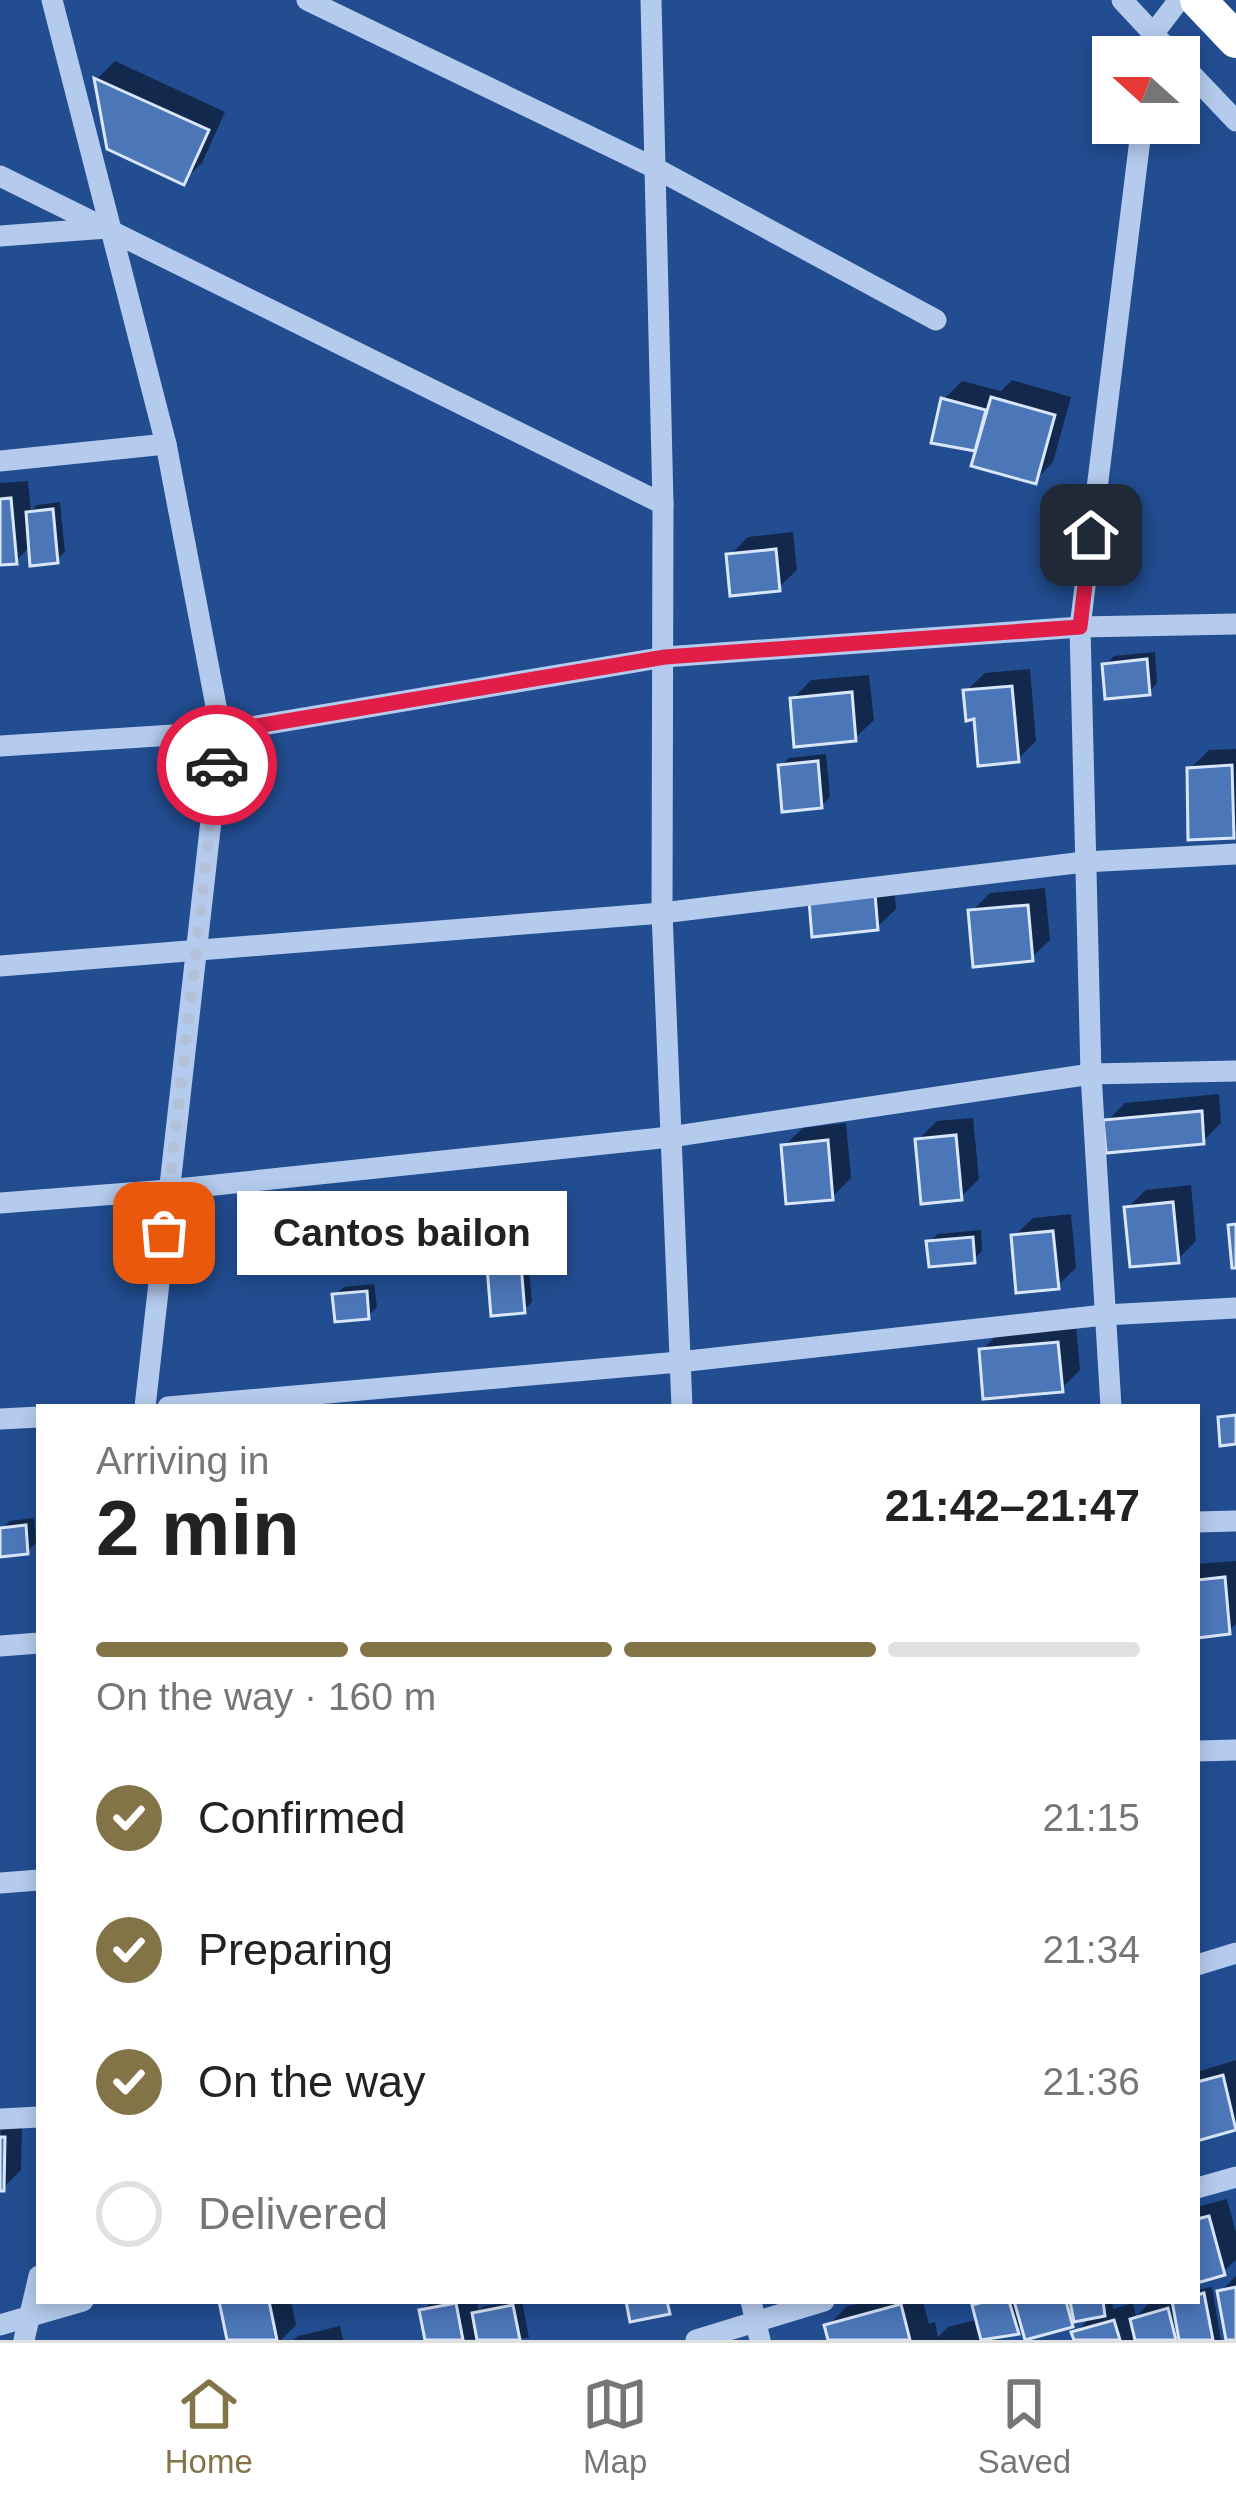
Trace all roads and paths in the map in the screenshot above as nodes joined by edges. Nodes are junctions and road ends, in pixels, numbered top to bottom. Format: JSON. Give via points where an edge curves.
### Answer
{"nodes":[{"id":1,"x":52,"y":0,"type":"edge"},
{"id":2,"x":307,"y":0,"type":"edge"},
{"id":3,"x":651,"y":0,"type":"edge"},
{"id":4,"x":1122,"y":0,"type":"edge"},
{"id":5,"x":1179,"y":0,"type":"edge"},
{"id":6,"x":1198,"y":0,"type":"edge"},
{"id":7,"x":1153,"y":34,"type":"joint"},
{"id":8,"x":1236,"y":40,"type":"edge"},
{"id":9,"x":1200,"y":83,"type":"edge"},
{"id":10,"x":1236,"y":121,"type":"edge"},
{"id":11,"x":1139,"y":144,"type":"edge"},
{"id":12,"x":657,"y":169,"type":"junction"},
{"id":13,"x":0,"y":176,"type":"edge"},
{"id":14,"x":108,"y":227,"type":"junction"},
{"id":15,"x":0,"y":236,"type":"edge"},
{"id":16,"x":936,"y":320,"type":"dead end"},
{"id":17,"x":166,"y":444,"type":"junction"},
{"id":18,"x":0,"y":461,"type":"edge"},
{"id":19,"x":663,"y":504,"type":"junction"},
{"id":20,"x":1236,"y":624,"type":"edge"},
{"id":21,"x":1080,"y":627,"type":"junction"},
{"id":22,"x":665,"y":657,"type":"junction"},
{"id":23,"x":220,"y":732,"type":"junction"},
{"id":24,"x":0,"y":746,"type":"edge"},
{"id":25,"x":1236,"y":854,"type":"edge"},
{"id":26,"x":1084,"y":862,"type":"junction"},
{"id":27,"x":662,"y":914,"type":"junction"},
{"id":28,"x":197,"y":950,"type":"junction"},
{"id":29,"x":0,"y":966,"type":"edge"},
{"id":30,"x":1236,"y":1071,"type":"edge"},
{"id":31,"x":1091,"y":1074,"type":"junction"},
{"id":32,"x":670,"y":1137,"type":"junction"},
{"id":33,"x":168,"y":1190,"type":"junction"},
{"id":34,"x":0,"y":1202,"type":"edge"},
{"id":35,"x":1236,"y":1307,"type":"edge"},
{"id":36,"x":1104,"y":1315,"type":"junction"},
{"id":37,"x":679,"y":1363,"type":"junction"},
{"id":38,"x":145,"y":1404,"type":"edge"},
{"id":39,"x":203,"y":1404,"type":"edge"},
{"id":40,"x":682,"y":1404,"type":"edge"},
{"id":41,"x":1111,"y":1404,"type":"edge"},
{"id":42,"x":36,"y":1417,"type":"edge"},
{"id":43,"x":0,"y":1419,"type":"edge"},
{"id":44,"x":1236,"y":1521,"type":"edge"},
{"id":45,"x":1200,"y":1522,"type":"edge"},
{"id":46,"x":36,"y":1643,"type":"edge"},
{"id":47,"x":0,"y":1646,"type":"edge"},
{"id":48,"x":1236,"y":1750,"type":"edge"},
{"id":49,"x":1200,"y":1751,"type":"edge"},
{"id":50,"x":36,"y":1880,"type":"edge"},
{"id":51,"x":0,"y":1883,"type":"edge"},
{"id":52,"x":1236,"y":1953,"type":"edge"},
{"id":53,"x":1200,"y":1964,"type":"edge"},
{"id":54,"x":36,"y":2117,"type":"edge"},
{"id":55,"x":0,"y":2119,"type":"edge"},
{"id":56,"x":1236,"y":2177,"type":"edge"},
{"id":57,"x":1200,"y":2187,"type":"edge"},
{"id":58,"x":36,"y":2288,"type":"edge"},
{"id":59,"x":77,"y":2304,"type":"edge"},
{"id":60,"x":814,"y":2304,"type":"edge"},
{"id":61,"x":756,"y":2321,"type":"edge"},
{"id":62,"x":0,"y":2325,"type":"edge"},
{"id":63,"x":26,"y":2329,"type":"edge"},
{"id":64,"x":696,"y":2340,"type":"edge"}],
"edges":[{"from":1,"to":14,"type":"street"},
{"from":2,"to":12,"type":"street"},
{"from":3,"to":12,"type":"street"},
{"from":4,"to":7,"type":"street"},
{"from":5,"to":7,"type":"street"},
{"from":6,"to":8,"type":"highway"},
{"from":9,"to":10,"type":"street"},
{"from":11,"to":21,"type":"street"},
{"from":12,"to":16,"type":"street"},
{"from":12,"to":19,"type":"street"},
{"from":13,"to":14,"type":"street"},
{"from":14,"to":15,"type":"street"},
{"from":14,"to":17,"type":"street"},
{"from":14,"to":19,"type":"street"},
{"from":17,"to":18,"type":"street"},
{"from":17,"to":23,"type":"street"},
{"from":19,"to":22,"type":"street"},
{"from":20,"to":21,"type":"street"},
{"from":21,"to":22,"type":"street"},
{"from":21,"to":26,"type":"street"},
{"from":22,"to":23,"type":"street"},
{"from":22,"to":27,"type":"street"},
{"from":23,"to":24,"type":"street"},
{"from":23,"to":28,"type":"street"},
{"from":25,"to":26,"type":"street"},
{"from":26,"to":27,"type":"street"},
{"from":26,"to":31,"type":"street"},
{"from":27,"to":28,"type":"street"},
{"from":27,"to":32,"type":"street"},
{"from":28,"to":29,"type":"street"},
{"from":28,"to":33,"type":"street"},
{"from":30,"to":31,"type":"street"},
{"from":31,"to":32,"type":"street"},
{"from":31,"to":36,"type":"street"},
{"from":32,"to":33,"type":"street"},
{"from":32,"to":37,"type":"street"},
{"from":33,"to":34,"type":"street"},
{"from":33,"to":38,"type":"street"},
{"from":35,"to":36,"type":"street"},
{"from":36,"to":37,"type":"street"},
{"from":36,"to":41,"type":"street"},
{"from":37,"to":39,"type":"street"},
{"from":37,"to":40,"type":"street"},
{"from":42,"to":43,"type":"street"},
{"from":44,"to":45,"type":"street"},
{"from":46,"to":47,"type":"street"},
{"from":48,"to":49,"type":"street"},
{"from":50,"to":51,"type":"street"},
{"from":52,"to":53,"type":"street"},
{"from":54,"to":55,"type":"street"},
{"from":56,"to":57,"type":"street"},
{"from":58,"to":63,"type":"street"},
{"from":59,"to":63,"type":"street"},
{"from":60,"to":61,"type":"street"},
{"from":61,"to":64,"type":"street"},
{"from":62,"to":63,"type":"street"}]}
